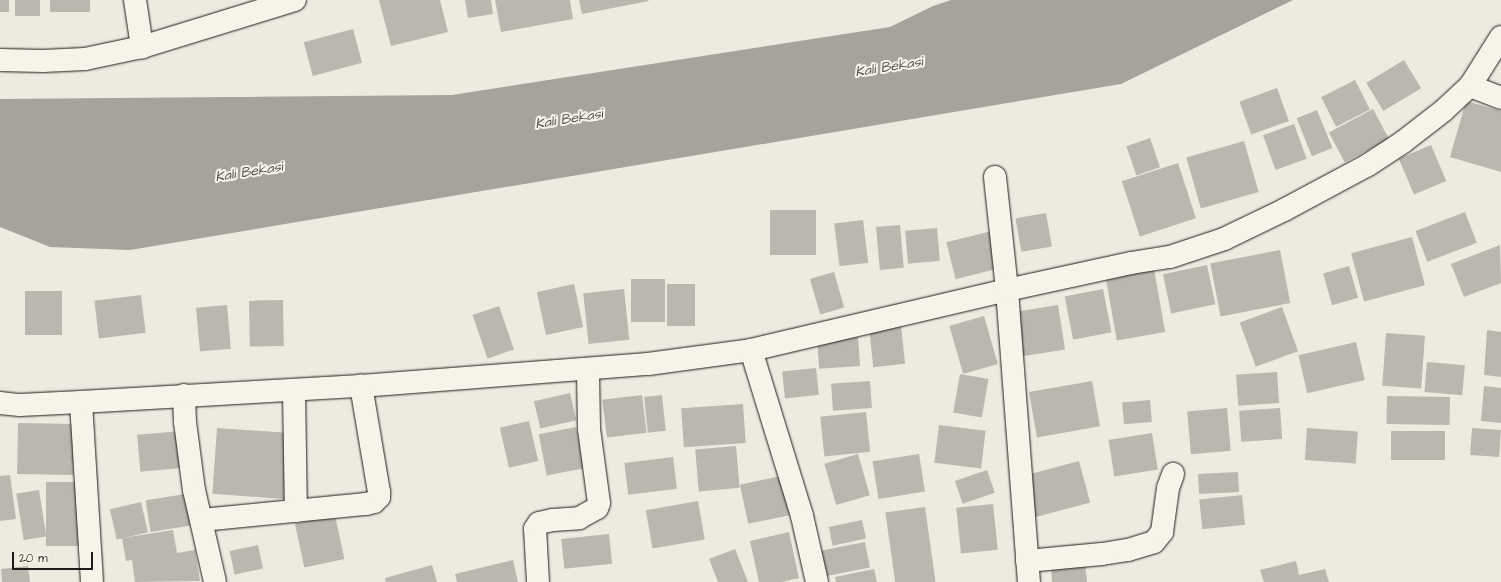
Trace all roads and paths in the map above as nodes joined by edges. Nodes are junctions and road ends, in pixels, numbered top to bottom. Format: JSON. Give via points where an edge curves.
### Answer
{"nodes":[{"id":1,"x":135,"y":0,"type":"edge"},
{"id":2,"x":295,"y":0,"type":"edge"},
{"id":3,"x":1501,"y":37,"type":"edge"},
{"id":4,"x":142,"y":47,"type":"junction"},
{"id":5,"x":0,"y":60,"type":"edge"},
{"id":6,"x":1470,"y":86,"type":"junction"},
{"id":7,"x":1501,"y":98,"type":"edge"},
{"id":8,"x":996,"y":177,"type":"dead end"},
{"id":9,"x":1007,"y":290,"type":"junction"},
{"id":10,"x":751,"y":350,"type":"junction"},
{"id":11,"x":588,"y":368,"type":"junction"},
{"id":12,"x":361,"y":386,"type":"junction"},
{"id":13,"x":294,"y":390,"type":"junction"},
{"id":14,"x":184,"y":396,"type":"junction"},
{"id":15,"x":81,"y":402,"type":"junction"},
{"id":16,"x":0,"y":403,"type":"edge"},
{"id":17,"x":1173,"y":474,"type":"dead end"},
{"id":18,"x":296,"y":511,"type":"junction"},
{"id":19,"x":202,"y":520,"type":"junction"},
{"id":20,"x":1028,"y":572,"type":"edge"},
{"id":21,"x":92,"y":582,"type":"edge"},
{"id":22,"x":216,"y":582,"type":"edge"},
{"id":23,"x":538,"y":582,"type":"edge"},
{"id":24,"x":817,"y":582,"type":"edge"}],
"edges":[{"from":1,"to":4,"type":"street"},
{"from":2,"to":4,"type":"street"},
{"from":3,"to":6,"type":"street"},
{"from":4,"to":5,"type":"street","via":[[85,58],[43,61]]},
{"from":6,"to":7,"type":"street"},
{"from":6,"to":9,"type":"street","via":[[1443,111],[1368,165],[1224,239],[1170,257]]},
{"from":8,"to":9,"type":"street"},
{"from":9,"to":10,"type":"street"},
{"from":9,"to":20,"type":"street"},
{"from":10,"to":11,"type":"street","via":[[648,364]]},
{"from":10,"to":24,"type":"street","via":[[802,516]]},
{"from":11,"to":12,"type":"street"},
{"from":11,"to":23,"type":"street","via":[[589,430],[599,502],[597,508],[579,518],[539,523],[535,529]]},
{"from":12,"to":13,"type":"street"},
{"from":12,"to":18,"type":"street","via":[[379,497],[374,502],[366,504]]},
{"from":13,"to":14,"type":"street"},
{"from":13,"to":18,"type":"street"},
{"from":14,"to":15,"type":"street"},
{"from":14,"to":19,"type":"street","via":[[194,490]]},
{"from":15,"to":16,"type":"street","via":[[20,405]]},
{"from":15,"to":21,"type":"street"},
{"from":17,"to":20,"type":"street","via":[[1168,488],[1162,532],[1154,542]]},
{"from":18,"to":19,"type":"street"},
{"from":19,"to":22,"type":"street"}]}
